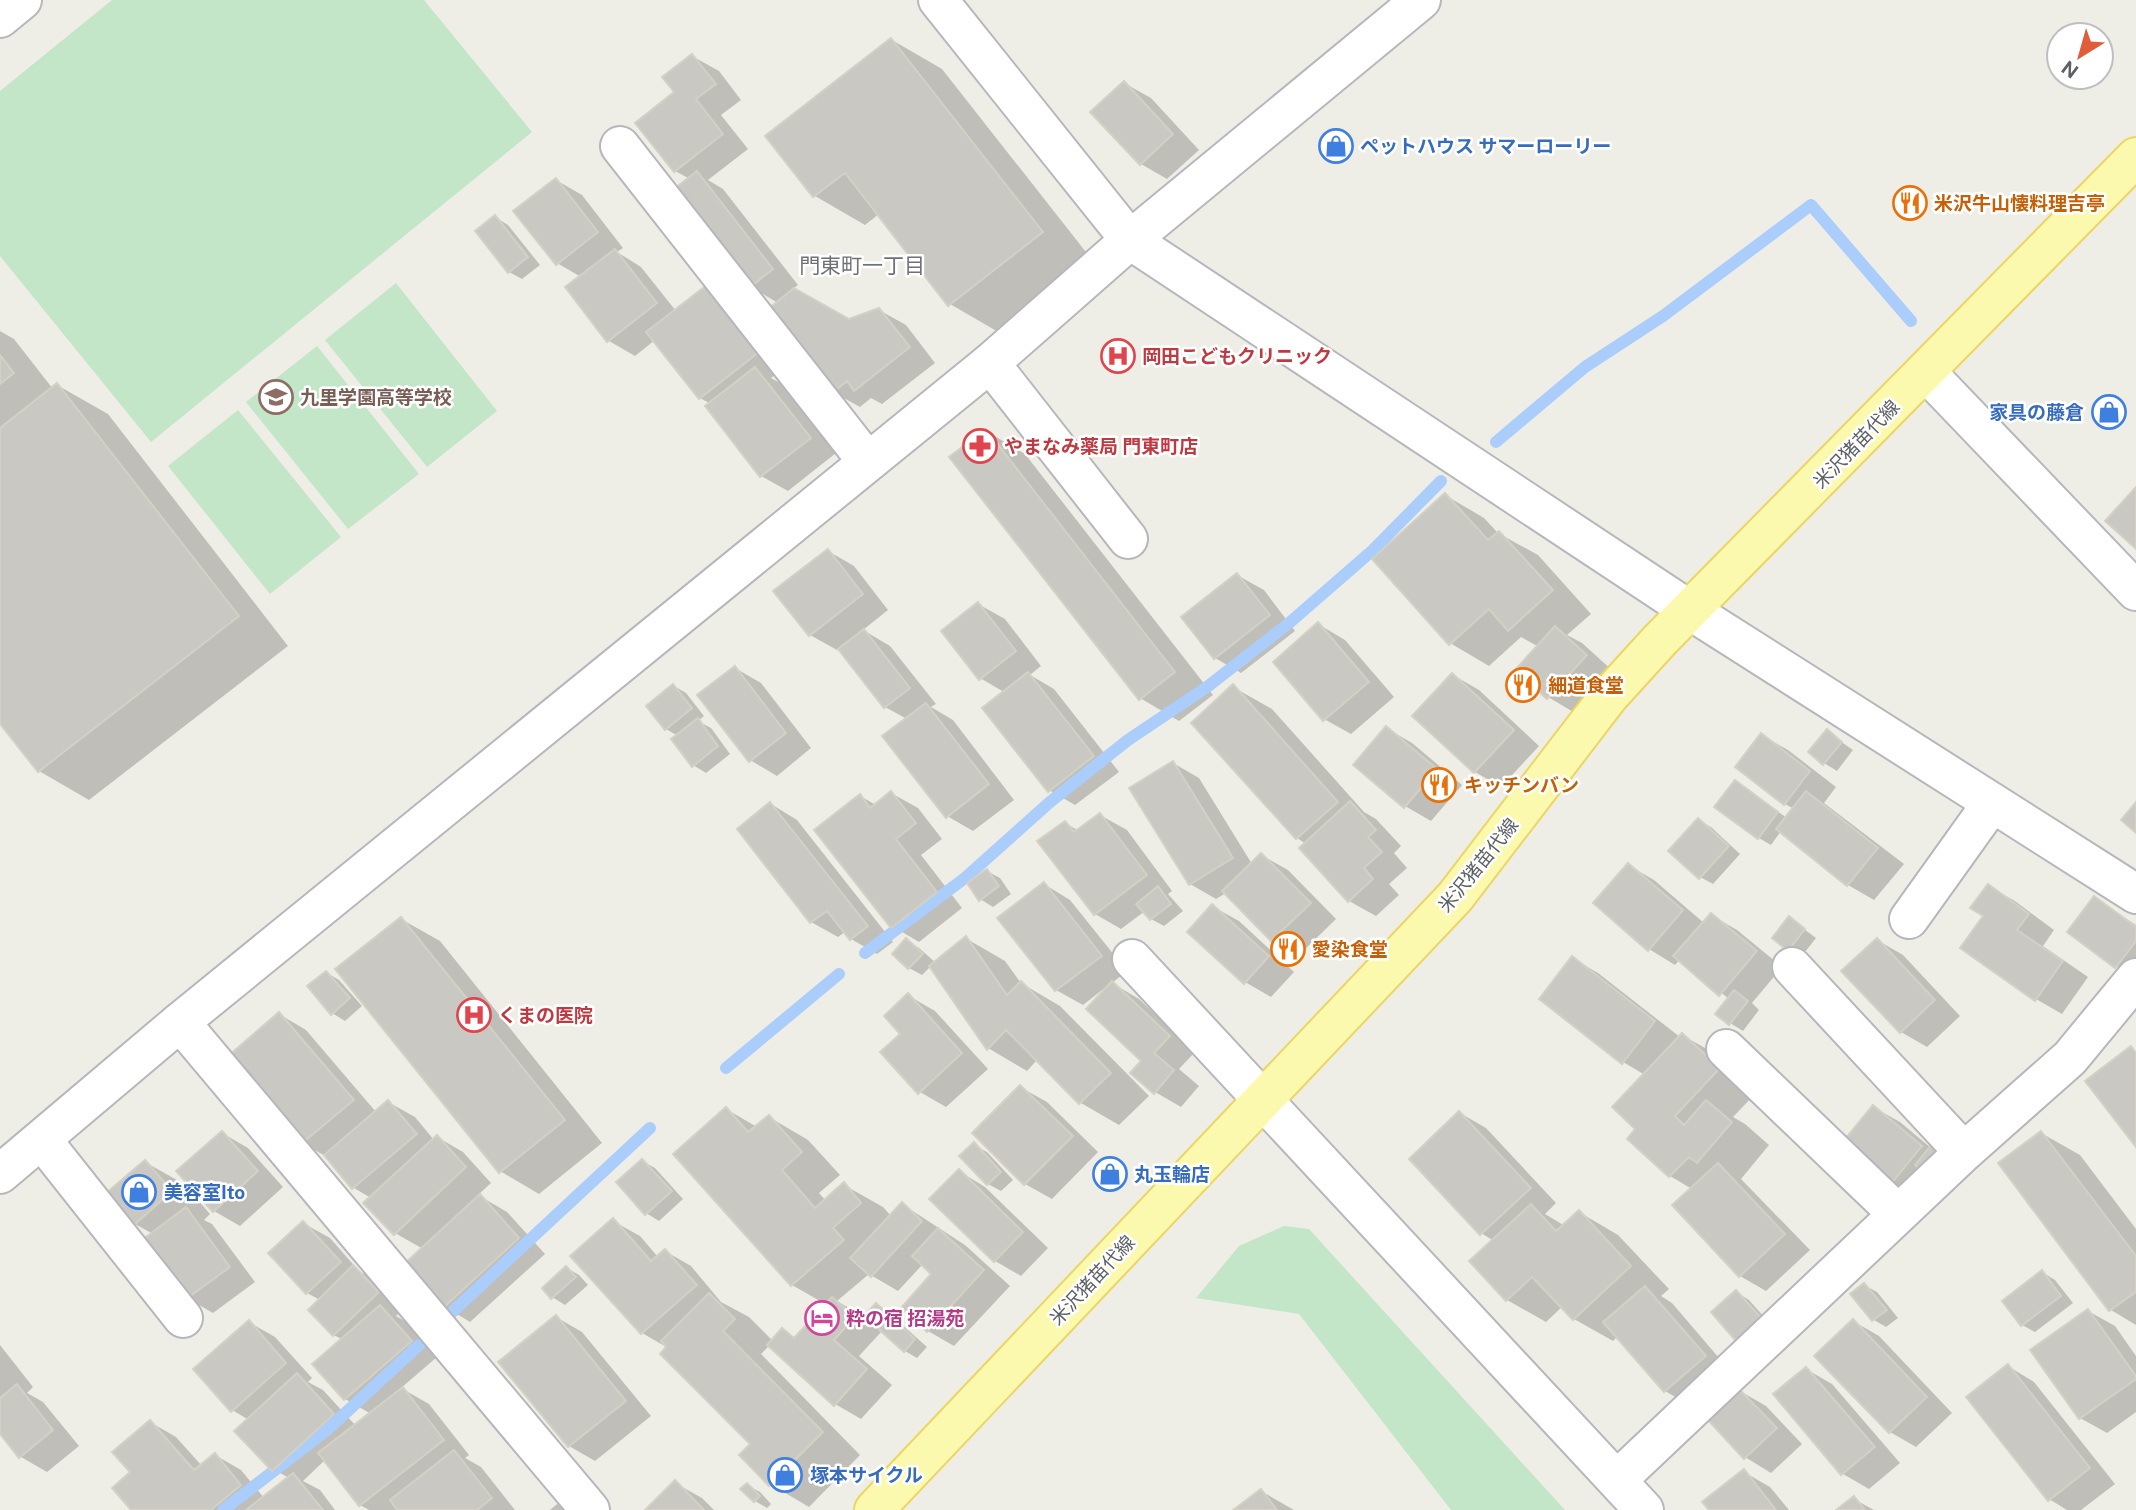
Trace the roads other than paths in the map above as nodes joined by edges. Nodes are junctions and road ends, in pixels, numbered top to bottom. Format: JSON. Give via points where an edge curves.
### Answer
{"nodes":[{"id":1,"x":22,"y":0,"type":"edge"},
{"id":2,"x":937,"y":0,"type":"edge"},
{"id":3,"x":1421,"y":0,"type":"edge"},
{"id":4,"x":0,"y":18,"type":"edge"},
{"id":5,"x":620,"y":146,"type":"dead end"},
{"id":6,"x":2136,"y":157,"type":"edge"},
{"id":7,"x":1130,"y":240,"type":"junction"},
{"id":8,"x":990,"y":363,"type":"junction"},
{"id":9,"x":1926,"y":372,"type":"junction"},
{"id":10,"x":867,"y":461,"type":"junction"},
{"id":11,"x":1128,"y":539,"type":"dead end"},
{"id":12,"x":2136,"y":592,"type":"edge"},
{"id":13,"x":1691,"y":611,"type":"junction"},
{"id":14,"x":1992,"y":803,"type":"junction"},
{"id":15,"x":2136,"y":894,"type":"edge"},
{"id":16,"x":1909,"y":919,"type":"dead end"},
{"id":17,"x":1132,"y":959,"type":"dead end"},
{"id":18,"x":1792,"y":967,"type":"dead end"},
{"id":19,"x":2136,"y":978,"type":"edge"},
{"id":20,"x":180,"y":1022,"type":"junction"},
{"id":21,"x":1726,"y":1049,"type":"dead end"},
{"id":22,"x":1262,"y":1099,"type":"junction"},
{"id":23,"x":42,"y":1140,"type":"junction"},
{"id":24,"x":1964,"y":1152,"type":"junction"},
{"id":25,"x":0,"y":1174,"type":"edge"},
{"id":26,"x":1898,"y":1214,"type":"junction"},
{"id":27,"x":183,"y":1318,"type":"dead end"},
{"id":28,"x":1617,"y":1480,"type":"junction"},
{"id":29,"x":590,"y":1510,"type":"edge"},
{"id":30,"x":874,"y":1510,"type":"edge"},
{"id":31,"x":1644,"y":1510,"type":"edge"}],
"edges":[{"from":1,"to":4,"type":"street"},
{"from":2,"to":7,"type":"street"},
{"from":3,"to":7,"type":"street"},
{"from":5,"to":10,"type":"street"},
{"from":6,"to":9,"type":"main road","name":"米沢猪苗代線"},
{"from":7,"to":8,"type":"street"},
{"from":7,"to":13,"type":"street"},
{"from":8,"to":10,"type":"street"},
{"from":8,"to":11,"type":"street"},
{"from":9,"to":12,"type":"street"},
{"from":9,"to":13,"type":"main road","name":"米沢猪苗代線"},
{"from":10,"to":20,"type":"street"},
{"from":13,"to":14,"type":"street"},
{"from":13,"to":22,"type":"main road","name":"米沢猪苗代線","via":[[1609,696],[1455,897]]},
{"from":14,"to":15,"type":"street"},
{"from":14,"to":16,"type":"street"},
{"from":17,"to":22,"type":"street"},
{"from":18,"to":24,"type":"street"},
{"from":19,"to":24,"type":"street","via":[[2070,1058]]},
{"from":20,"to":23,"type":"street"},
{"from":20,"to":29,"type":"street"},
{"from":21,"to":26,"type":"street"},
{"from":22,"to":28,"type":"street"},
{"from":22,"to":30,"type":"main road","name":"米沢猪苗代線"},
{"from":23,"to":25,"type":"street"},
{"from":23,"to":27,"type":"street"},
{"from":24,"to":26,"type":"street"},
{"from":26,"to":28,"type":"street"},
{"from":28,"to":31,"type":"street"}]}
